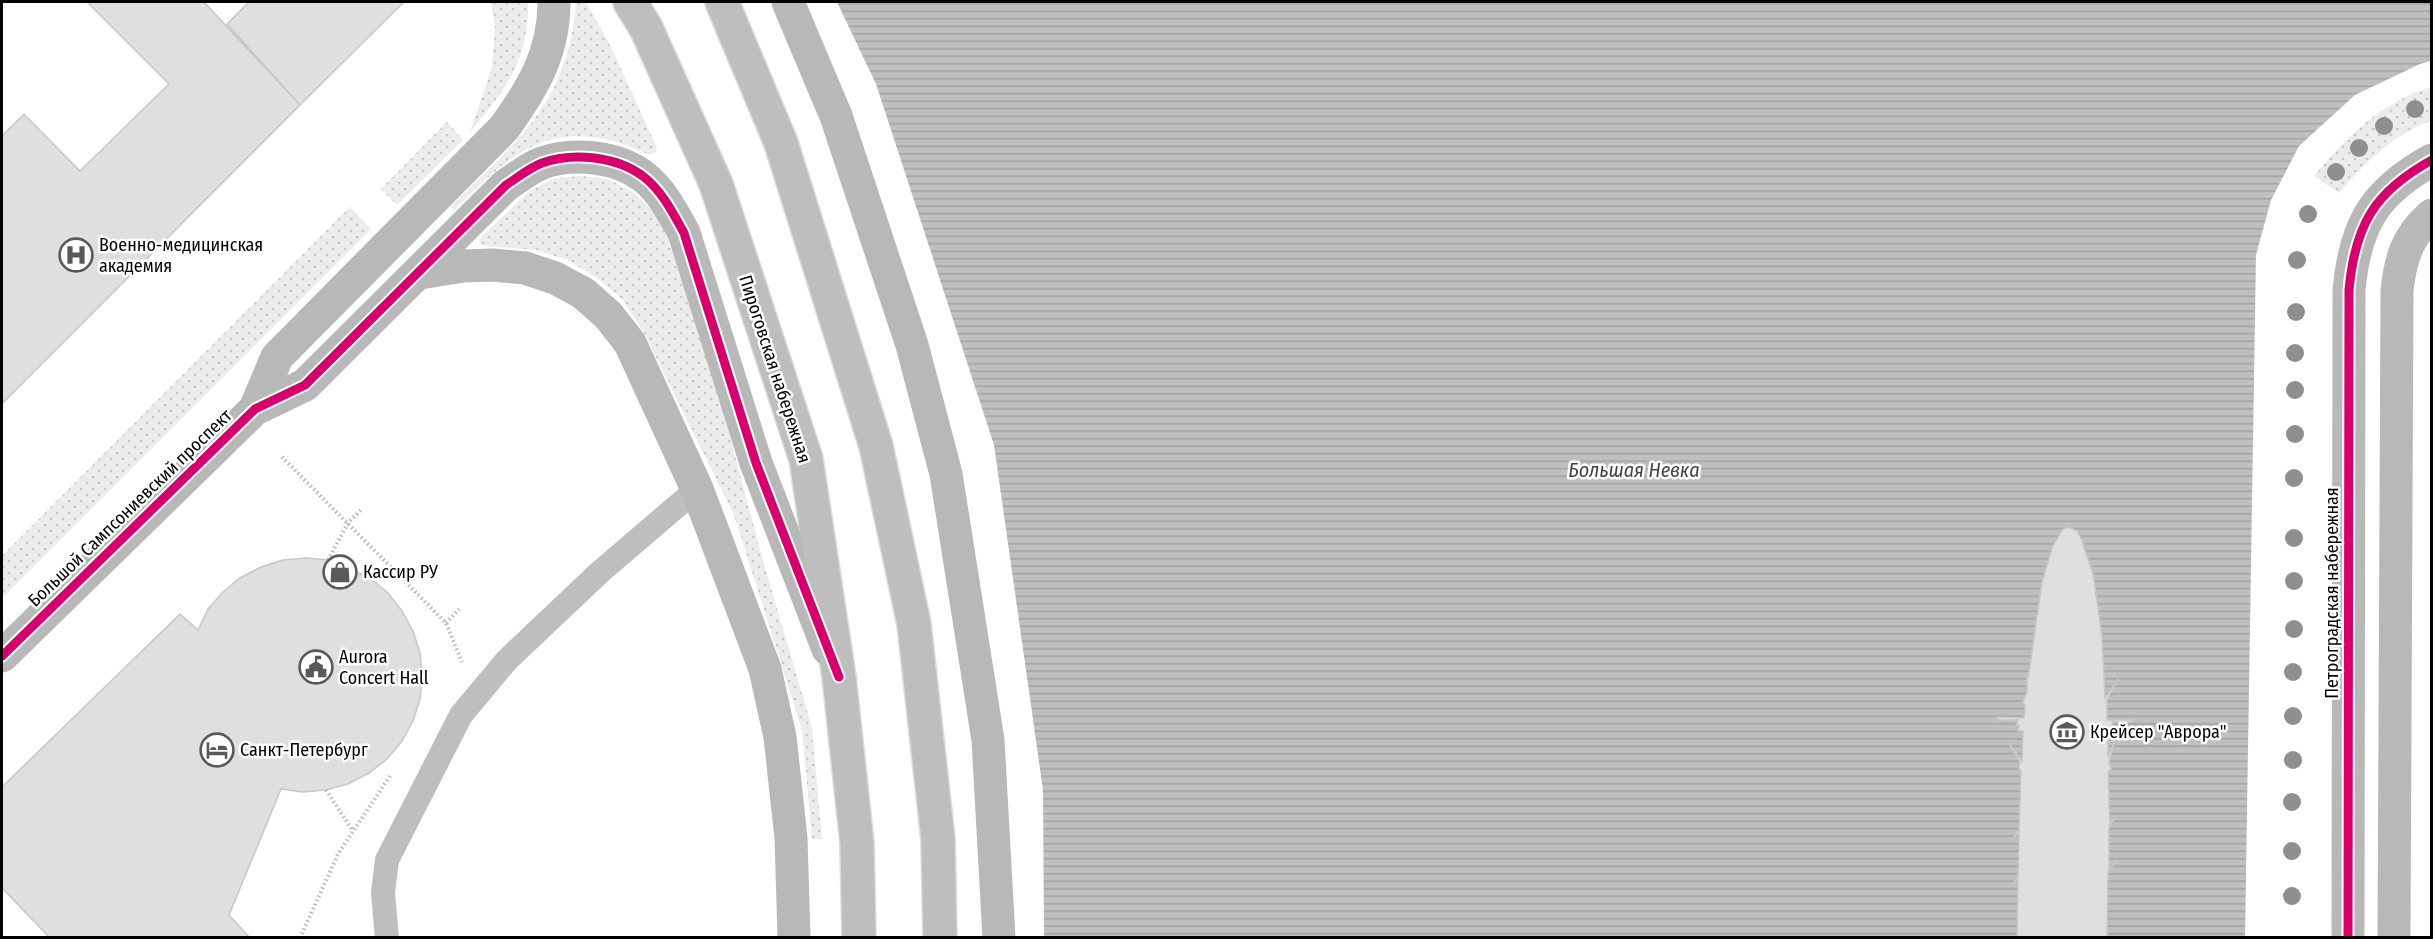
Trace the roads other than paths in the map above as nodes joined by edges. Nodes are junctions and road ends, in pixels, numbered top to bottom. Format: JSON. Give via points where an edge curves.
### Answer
{"nodes":[{"id":1,"x":554,"y":2,"type":"edge"},
{"id":2,"x":630,"y":2,"type":"edge"},
{"id":3,"x":722,"y":2,"type":"edge"},
{"id":4,"x":788,"y":2,"type":"edge"},
{"id":5,"x":2432,"y":160,"type":"edge"},
{"id":6,"x":2432,"y":215,"type":"edge"},
{"id":7,"x":420,"y":273,"type":"junction"},
{"id":8,"x":255,"y":408,"type":"junction"},
{"id":9,"x":697,"y":489,"type":"junction"},
{"id":10,"x":2,"y":656,"type":"edge"},
{"id":11,"x":839,"y":677,"type":"junction"},
{"id":12,"x":387,"y":938,"type":"edge"},
{"id":13,"x":794,"y":938,"type":"edge"},
{"id":14,"x":859,"y":938,"type":"edge"},
{"id":15,"x":940,"y":938,"type":"edge"},
{"id":16,"x":999,"y":938,"type":"edge"},
{"id":17,"x":2348,"y":938,"type":"edge"},
{"id":18,"x":2394,"y":938,"type":"edge"}],
"edges":[{"from":1,"to":8,"type":"street","via":[[547,55],[531,91],[476,157],[277,357]]},
{"from":2,"to":11,"type":"main road","name":"Пироговская набережная","via":[[646,28],[716,184],[806,459]]},
{"from":3,"to":15,"type":"main road","via":[[781,142],[876,446],[914,624],[938,839]]},
{"from":4,"to":16,"type":"street","via":[[843,138],[912,345],[946,474],[988,740]]},
{"from":5,"to":17,"type":"street","name":"Петроградская набережная","via":[[2400,179],[2372,210],[2354,248],[2349,290]]},
{"from":6,"to":18,"type":"street","via":[[2415,231],[2402,254],[2397,291]]},
{"from":7,"to":8,"type":"street","via":[[305,385]]},
{"from":7,"to":9,"type":"street","via":[[463,266],[525,268],[583,293],[608,315],[630,344]]},
{"from":7,"to":11,"type":"street","via":[[506,185],[542,163],[576,157],[611,160],[644,177],[669,204],[684,233],[756,463]]},
{"from":8,"to":10,"type":"street","name":"Большой Сампсониевский проспект"},
{"from":9,"to":12,"type":"lane","via":[[522,646],[461,715],[387,860],[383,893]]},
{"from":9,"to":13,"type":"street","via":[[765,669],[780,737],[791,838]]},
{"from":11,"to":14,"type":"main road","name":"Пироговская набережная","via":[[858,843]]}]}
